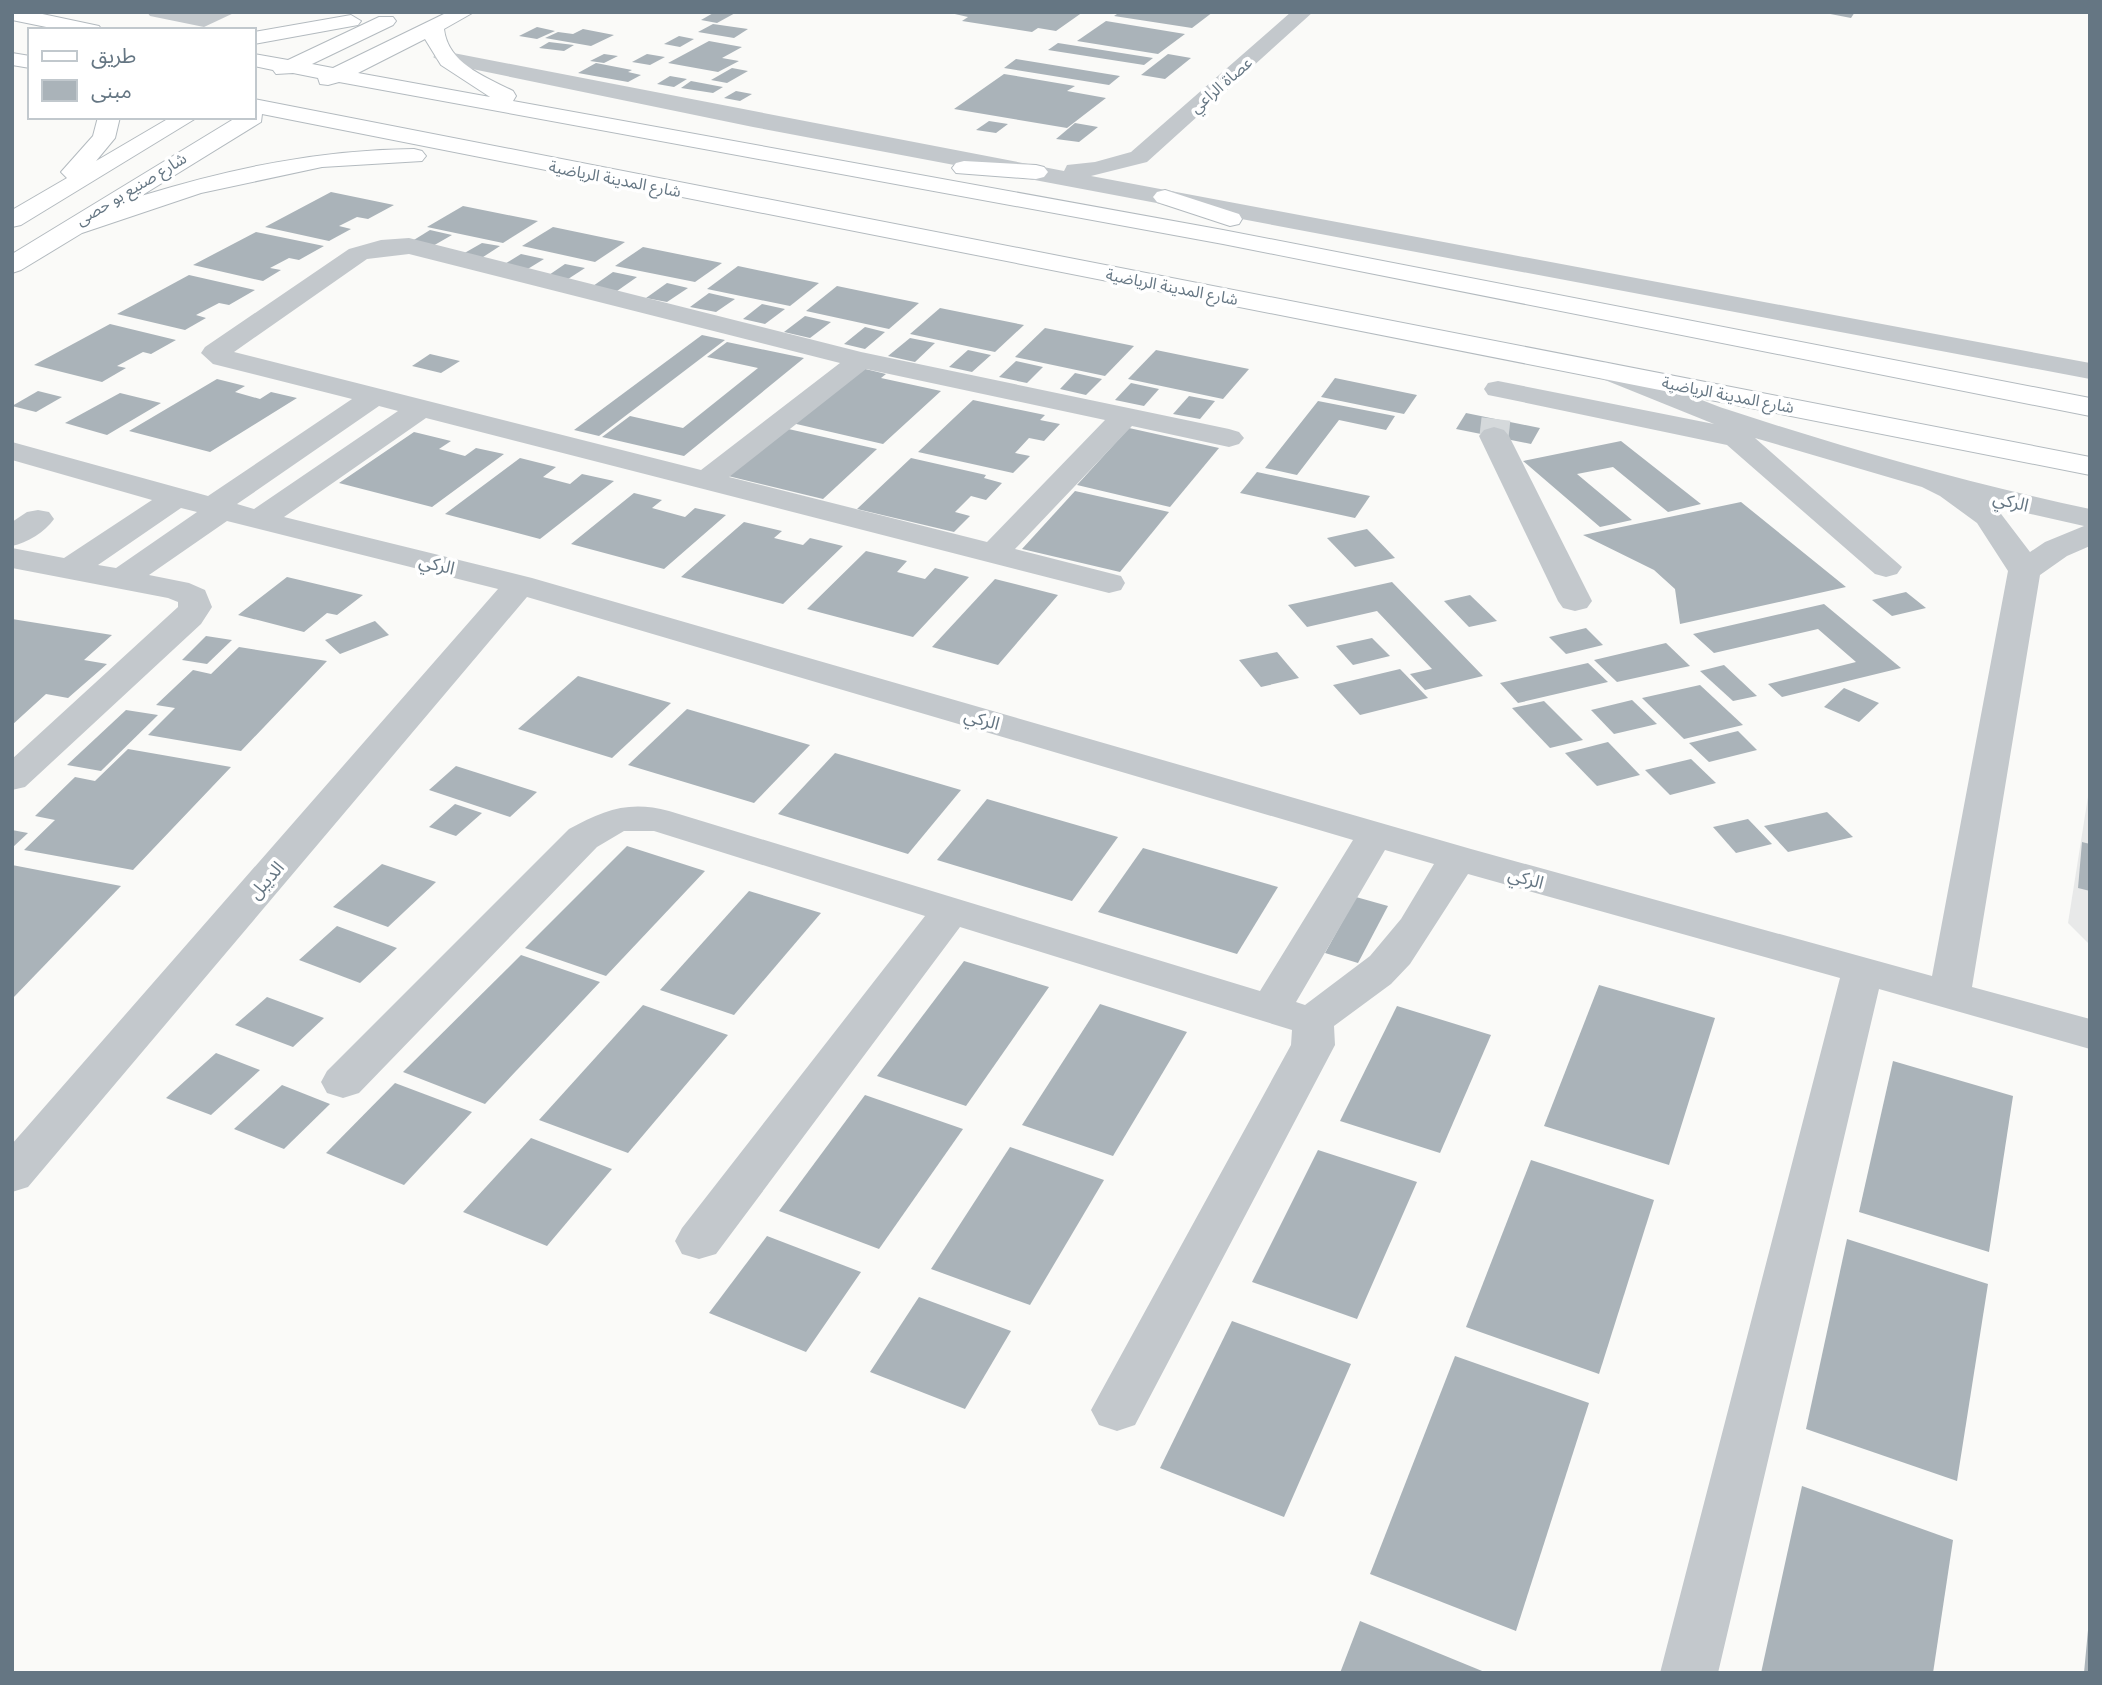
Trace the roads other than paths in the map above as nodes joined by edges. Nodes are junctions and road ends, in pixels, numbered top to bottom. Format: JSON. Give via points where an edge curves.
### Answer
{"nodes":[{"id":1,"x":226,"y":12,"type":"edge"},
{"id":2,"x":391,"y":12,"type":"edge"},
{"id":3,"x":404,"y":12,"type":"edge"},
{"id":4,"x":464,"y":12,"type":"edge"},
{"id":5,"x":1303,"y":12,"type":"edge"},
{"id":6,"x":172,"y":13,"type":"edge"},
{"id":7,"x":12,"y":14,"type":"edge"},
{"id":8,"x":434,"y":26,"type":"junction"},
{"id":9,"x":82,"y":28,"type":"edge"},
{"id":10,"x":256,"y":38,"type":"edge"},
{"id":11,"x":443,"y":57,"type":"junction"},
{"id":12,"x":289,"y":67,"type":"junction"},
{"id":13,"x":335,"y":75,"type":"junction"},
{"id":14,"x":259,"y":79,"type":"edge"},
{"id":15,"x":302,"y":92,"type":"junction"},
{"id":16,"x":528,"y":110,"type":"junction"},
{"id":17,"x":257,"y":112,"type":"edge"},
{"id":18,"x":109,"y":119,"type":"edge"},
{"id":19,"x":184,"y":119,"type":"edge"},
{"id":20,"x":246,"y":119,"type":"edge"},
{"id":21,"x":1139,"y":157,"type":"junction"},
{"id":22,"x":810,"y":160,"type":"junction"},
{"id":23,"x":530,"y":163,"type":"junction"},
{"id":24,"x":1036,"y":172,"type":"junction"},
{"id":25,"x":1166,"y":197,"type":"junction"},
{"id":26,"x":47,"y":198,"type":"junction"},
{"id":27,"x":12,"y":220,"type":"edge"},
{"id":28,"x":63,"y":231,"type":"junction"},
{"id":29,"x":1223,"y":237,"type":"junction"},
{"id":30,"x":1354,"y":264,"type":"junction"},
{"id":31,"x":12,"y":265,"type":"edge"},
{"id":32,"x":1505,"y":351,"type":"junction"},
{"id":33,"x":861,"y":360,"type":"junction"},
{"id":34,"x":1605,"y":370,"type":"junction"},
{"id":35,"x":2090,"y":371,"type":"edge"},
{"id":36,"x":1498,"y":388,"type":"junction"},
{"id":37,"x":374,"y":397,"type":"junction"},
{"id":38,"x":2090,"y":407,"type":"edge"},
{"id":39,"x":420,"y":409,"type":"junction"},
{"id":40,"x":1125,"y":417,"type":"junction"},
{"id":41,"x":1229,"y":438,"type":"dead end"},
{"id":42,"x":12,"y":451,"type":"edge"},
{"id":43,"x":2090,"y":466,"type":"edge"},
{"id":44,"x":706,"y":481,"type":"junction"},
{"id":45,"x":1933,"y":481,"type":"junction"},
{"id":46,"x":178,"y":496,"type":"junction"},
{"id":47,"x":218,"y":508,"type":"junction"},
{"id":48,"x":2090,"y":518,"type":"edge"},
{"id":49,"x":38,"y":519,"type":"dead end"},
{"id":50,"x":259,"y":520,"type":"junction"},
{"id":51,"x":2090,"y":534,"type":"edge"},
{"id":52,"x":12,"y":537,"type":"edge"},
{"id":53,"x":993,"y":554,"type":"junction"},
{"id":54,"x":12,"y":558,"type":"edge"},
{"id":55,"x":1886,"y":567,"type":"dead end"},
{"id":56,"x":69,"y":569,"type":"junction"},
{"id":57,"x":2024,"y":571,"type":"junction"},
{"id":58,"x":122,"y":579,"type":"junction"},
{"id":59,"x":1109,"y":583,"type":"dead end"},
{"id":60,"x":520,"y":585,"type":"junction"},
{"id":61,"x":1575,"y":601,"type":"dead end"},
{"id":62,"x":12,"y":779,"type":"edge"},
{"id":63,"x":1376,"y":834,"type":"junction"},
{"id":64,"x":1457,"y":858,"type":"junction"},
{"id":65,"x":952,"y":909,"type":"junction"},
{"id":66,"x":1862,"y":972,"type":"junction"},
{"id":67,"x":1950,"y":996,"type":"junction"},
{"id":68,"x":1271,"y":1008,"type":"junction"},
{"id":69,"x":1313,"y":1022,"type":"junction"},
{"id":70,"x":2090,"y":1034,"type":"edge"},
{"id":71,"x":343,"y":1082,"type":"dead end"},
{"id":72,"x":12,"y":1175,"type":"edge"},
{"id":73,"x":699,"y":1241,"type":"dead end"},
{"id":74,"x":1117,"y":1410,"type":"dead end"},
{"id":75,"x":1689,"y":1673,"type":"edge"}],
"edges":[{"from":1,"to":6,"type":"street","via":[[204,20]]},
{"from":2,"to":10,"type":"main road"},
{"from":3,"to":12,"type":"main road"},
{"from":4,"to":8,"type":"main road"},
{"from":5,"to":21,"type":"street","name":"عصاة الراعي"},
{"from":7,"to":9,"type":"main road"},
{"from":8,"to":11,"type":"main road"},
{"from":8,"to":13,"type":"main road"},
{"from":11,"to":16,"type":"main road"},
{"from":11,"to":24,"type":"street"},
{"from":12,"to":13,"type":"main road"},
{"from":12,"to":14,"type":"main road"},
{"from":13,"to":14,"type":"main road","via":[[301,83]]},
{"from":13,"to":15,"type":"main road","name":"شارع صنيع بو حصى"},
{"from":13,"to":16,"type":"main road"},
{"from":14,"to":15,"type":"main road"},
{"from":15,"to":17,"type":"main road","name":"شارع صنيع بو حصى"},
{"from":15,"to":29,"type":"main road","via":[[975,213]]},
{"from":16,"to":22,"type":"main road"},
{"from":17,"to":23,"type":"main road","name":"شارع المدينة الرياضية"},
{"from":18,"to":26,"type":"main road","via":[[99,145]]},
{"from":19,"to":26,"type":"main road","name":"شارع صنيع بو حصى"},
{"from":20,"to":28,"type":"main road","name":"شارع صنيع بو حصى"},
{"from":21,"to":24,"type":"street","name":"عصاة الراعي","via":[[1096,169]]},
{"from":21,"to":25,"type":"street","via":[[1143,176]]},
{"from":22,"to":24,"type":"main road"},
{"from":22,"to":29,"type":"main road"},
{"from":23,"to":28,"type":"main road","via":[[402,156],[292,163],[213,180]]},
{"from":23,"to":32,"type":"main road","name":"شارع المدينة الرياضية"},
{"from":24,"to":25,"type":"street"},
{"from":25,"to":30,"type":"main road"},
{"from":25,"to":35,"type":"street"},
{"from":26,"to":27,"type":"main road","name":"شارع صنيع بو حصى"},
{"from":28,"to":31,"type":"main road","name":"شارع صنيع بو حصى"},
{"from":29,"to":30,"type":"main road"},
{"from":30,"to":38,"type":"main road"},
{"from":32,"to":34,"type":"main road","name":"شارع المدينة الرياضية"},
{"from":32,"to":36,"type":"street"},
{"from":33,"to":37,"type":"street","via":[[409,246],[358,254],[215,353]]},
{"from":33,"to":40,"type":"street"},
{"from":33,"to":44,"type":"street"},
{"from":34,"to":43,"type":"main road","name":"شارع المدينة الرياضية"},
{"from":34,"to":45,"type":"street","name":"الركي","via":[[1713,414]]},
{"from":36,"to":55,"type":"street","via":[[1737,438]]},
{"from":36,"to":61,"type":"street","via":[[1495,428]]},
{"from":37,"to":39,"type":"street"},
{"from":37,"to":47,"type":"street"},
{"from":39,"to":44,"type":"street"},
{"from":39,"to":50,"type":"street"},
{"from":40,"to":41,"type":"street"},
{"from":40,"to":53,"type":"street"},
{"from":42,"to":46,"type":"street","name":"الركي"},
{"from":44,"to":53,"type":"street"},
{"from":45,"to":48,"type":"street","name":"الركي"},
{"from":45,"to":57,"type":"street","name":"الركي","via":[[1985,510],[2004,533]]},
{"from":46,"to":47,"type":"street","name":"الركي"},
{"from":46,"to":56,"type":"street"},
{"from":47,"to":50,"type":"street","name":"الركي"},
{"from":47,"to":58,"type":"street"},
{"from":49,"to":52,"type":"street"},
{"from":50,"to":60,"type":"street","name":"الركي"},
{"from":51,"to":57,"type":"street","via":[[2056,548]]},
{"from":53,"to":59,"type":"street"},
{"from":54,"to":56,"type":"street"},
{"from":56,"to":58,"type":"street"},
{"from":57,"to":67,"type":"street"},
{"from":58,"to":62,"type":"street","via":[[177,590],[193,597],[195,607]]},
{"from":60,"to":63,"type":"street","name":"الركي"},
{"from":60,"to":72,"type":"street","name":"الديبل"},
{"from":63,"to":64,"type":"street","name":"الركي"},
{"from":63,"to":68,"type":"street"},
{"from":64,"to":66,"type":"street","name":"الركي"},
{"from":64,"to":69,"type":"street","via":[[1412,932],[1384,967],[1326,1007]]},
{"from":65,"to":68,"type":"street"},
{"from":65,"to":71,"type":"street","via":[[656,819],[616,819],[583,838]]},
{"from":65,"to":73,"type":"street"},
{"from":66,"to":67,"type":"street","name":"الركي"},
{"from":66,"to":75,"type":"street"},
{"from":67,"to":70,"type":"street","name":"الركي"},
{"from":68,"to":69,"type":"street"},
{"from":69,"to":74,"type":"street","via":[[1313,1045]]}]}
